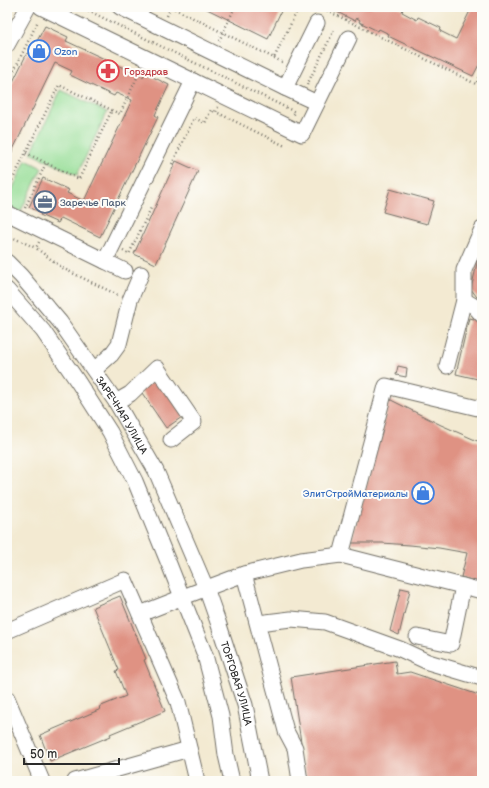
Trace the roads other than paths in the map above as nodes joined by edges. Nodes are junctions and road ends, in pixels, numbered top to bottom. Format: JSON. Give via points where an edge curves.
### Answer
{"nodes":[{"id":1,"x":28,"y":7,"type":"edge"},
{"id":2,"x":41,"y":7,"type":"edge"},
{"id":3,"x":120,"y":7,"type":"edge"},
{"id":4,"x":317,"y":23,"type":"dead end"},
{"id":5,"x":349,"y":38,"type":"dead end"},
{"id":6,"x":7,"y":45,"type":"edge"},
{"id":7,"x":193,"y":81,"type":"junction"},
{"id":8,"x":285,"y":88,"type":"junction"},
{"id":9,"x":317,"y":103,"type":"junction"},
{"id":10,"x":7,"y":213,"type":"edge"},
{"id":11,"x":482,"y":229,"type":"edge"},
{"id":12,"x":105,"y":261,"type":"junction"},
{"id":13,"x":7,"y":262,"type":"edge"},
{"id":14,"x":125,"y":271,"type":"dead end"},
{"id":15,"x":141,"y":274,"type":"dead end"},
{"id":16,"x":7,"y":290,"type":"edge"},
{"id":17,"x":464,"y":300,"type":"junction"},
{"id":18,"x":482,"y":315,"type":"edge"},
{"id":19,"x":447,"y":366,"type":"dead end"},
{"id":20,"x":94,"y":370,"type":"junction"},
{"id":21,"x":116,"y":402,"type":"junction"},
{"id":22,"x":482,"y":409,"type":"edge"},
{"id":23,"x":171,"y":440,"type":"dead end"},
{"id":24,"x":342,"y":556,"type":"junction"},
{"id":25,"x":244,"y":574,"type":"junction"},
{"id":26,"x":463,"y":586,"type":"junction"},
{"id":27,"x":206,"y":588,"type":"junction"},
{"id":28,"x":482,"y":591,"type":"edge"},
{"id":29,"x":183,"y":597,"type":"junction"},
{"id":30,"x":140,"y":614,"type":"junction"},
{"id":31,"x":258,"y":623,"type":"junction"},
{"id":32,"x":7,"y":631,"type":"edge"},
{"id":33,"x":417,"y":637,"type":"dead end"},
{"id":34,"x":482,"y":678,"type":"edge"},
{"id":35,"x":7,"y":698,"type":"edge"},
{"id":36,"x":189,"y":749,"type":"junction"},
{"id":37,"x":42,"y":781,"type":"edge"},
{"id":38,"x":75,"y":781,"type":"edge"},
{"id":39,"x":197,"y":781,"type":"edge"},
{"id":40,"x":232,"y":781,"type":"edge"},
{"id":41,"x":260,"y":781,"type":"edge"},
{"id":42,"x":300,"y":781,"type":"edge"}],
"edges":[{"from":1,"to":6,"type":"street"},
{"from":2,"to":7,"type":"street","via":[[141,64]]},
{"from":3,"to":8,"type":"street"},
{"from":4,"to":8,"type":"street"},
{"from":5,"to":9,"type":"street"},
{"from":7,"to":9,"type":"street","via":[[302,134]]},
{"from":7,"to":12,"type":"street"},
{"from":8,"to":9,"type":"street"},
{"from":10,"to":12,"type":"street"},
{"from":11,"to":17,"type":"street","via":[[464,270]]},
{"from":12,"to":14,"type":"street"},
{"from":13,"to":20,"type":"street","name":"ЗАРЕЧНАЯ УЛИЦА","via":[[60,322]]},
{"from":15,"to":20,"type":"street","via":[[130,300],[119,344],[112,355]]},
{"from":16,"to":29,"type":"street","name":"ЗАРЕЧНАЯ УЛИЦА","via":[[43,331],[110,432],[135,481]]},
{"from":17,"to":18,"type":"street"},
{"from":17,"to":19,"type":"street"},
{"from":20,"to":21,"type":"street","name":"ЗАРЕЧНАЯ УЛИЦА"},
{"from":21,"to":23,"type":"street","via":[[130,394],[157,368],[194,422]]},
{"from":21,"to":27,"type":"street","name":"ЗАРЕЧНАЯ УЛИЦА","via":[[156,471]]},
{"from":22,"to":24,"type":"street","via":[[386,386]]},
{"from":24,"to":25,"type":"street","via":[[301,560]]},
{"from":24,"to":26,"type":"street"},
{"from":25,"to":27,"type":"street"},
{"from":25,"to":31,"type":"street"},
{"from":26,"to":28,"type":"street"},
{"from":26,"to":33,"type":"street","via":[[451,644]]},
{"from":27,"to":29,"type":"street"},
{"from":27,"to":41,"type":"street","name":"ТОРГОВАЯ УЛИЦА","via":[[245,705]]},
{"from":29,"to":30,"type":"street"},
{"from":29,"to":40,"type":"street","via":[[205,656],[221,716]]},
{"from":30,"to":32,"type":"street","via":[[125,580]]},
{"from":30,"to":36,"type":"street","via":[[178,702]]},
{"from":31,"to":34,"type":"street","via":[[291,619],[325,622],[428,662]]},
{"from":31,"to":42,"type":"street","via":[[286,731],[295,748]]},
{"from":35,"to":37,"type":"street"},
{"from":36,"to":38,"type":"street"},
{"from":36,"to":39,"type":"street"}]}
